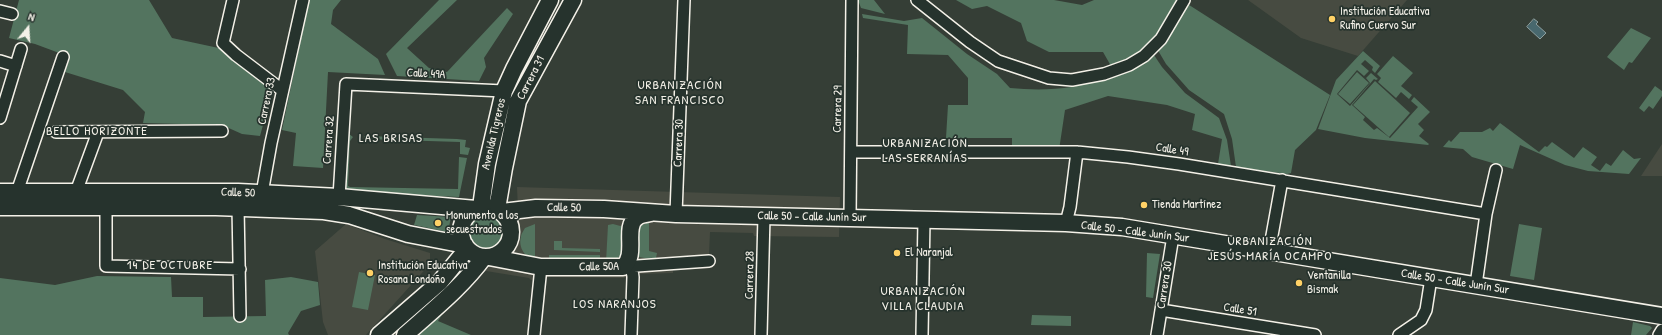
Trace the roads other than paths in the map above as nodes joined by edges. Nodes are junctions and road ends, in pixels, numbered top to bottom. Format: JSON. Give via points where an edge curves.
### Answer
{"nodes":[{"id":1,"x":233,"y":0,"type":"edge"},
{"id":2,"x":303,"y":0,"type":"edge"},
{"id":3,"x":550,"y":0,"type":"edge"},
{"id":4,"x":573,"y":0,"type":"edge"},
{"id":5,"x":684,"y":0,"type":"edge"},
{"id":6,"x":852,"y":0,"type":"edge"},
{"id":7,"x":917,"y":0,"type":"edge"},
{"id":8,"x":1184,"y":0,"type":"edge"},
{"id":9,"x":0,"y":11,"type":"edge"},
{"id":10,"x":12,"y":14,"type":"dead end"},
{"id":11,"x":21,"y":49,"type":"dead end"},
{"id":12,"x":63,"y":57,"type":"dead end"},
{"id":13,"x":0,"y":62,"type":"edge"},
{"id":14,"x":16,"y":66,"type":"junction"},
{"id":15,"x":346,"y":84,"type":"joint"},
{"id":16,"x":282,"y":90,"type":"junction"},
{"id":17,"x":504,"y":91,"type":"junction"},
{"id":18,"x":1,"y":114,"type":"edge"},
{"id":19,"x":222,"y":131,"type":"dead end"},
{"id":20,"x":56,"y":132,"type":"dead end"},
{"id":21,"x":98,"y":132,"type":"junction"},
{"id":22,"x":851,"y":152,"type":"junction"},
{"id":23,"x":1077,"y":152,"type":"junction"},
{"id":24,"x":1496,"y":170,"type":"dead end"},
{"id":25,"x":1282,"y":180,"type":"junction"},
{"id":26,"x":0,"y":192,"type":"edge"},
{"id":27,"x":17,"y":192,"type":"junction"},
{"id":28,"x":76,"y":192,"type":"junction"},
{"id":29,"x":266,"y":201,"type":"junction"},
{"id":30,"x":329,"y":202,"type":"junction"},
{"id":31,"x":0,"y":206,"type":"edge"},
{"id":32,"x":106,"y":207,"type":"junction"},
{"id":33,"x":238,"y":207,"type":"junction"},
{"id":34,"x":478,"y":208,"type":"junction"},
{"id":35,"x":500,"y":210,"type":"junction"},
{"id":36,"x":626,"y":211,"type":"joint"},
{"id":37,"x":652,"y":212,"type":"junction"},
{"id":38,"x":676,"y":214,"type":"junction"},
{"id":39,"x":1486,"y":214,"type":"junction"},
{"id":40,"x":764,"y":216,"type":"junction"},
{"id":41,"x":850,"y":218,"type":"junction"},
{"id":42,"x":924,"y":220,"type":"junction"},
{"id":43,"x":1066,"y":223,"type":"junction"},
{"id":44,"x":1173,"y":236,"type":"junction"},
{"id":45,"x":440,"y":241,"type":"junction"},
{"id":46,"x":466,"y":247,"type":"junction"},
{"id":47,"x":1269,"y":252,"type":"junction"},
{"id":48,"x":487,"y":257,"type":"junction"},
{"id":49,"x":709,"y":261,"type":"dead end"},
{"id":50,"x":455,"y":263,"type":"junction"},
{"id":51,"x":627,"y":264,"type":"junction"},
{"id":52,"x":541,"y":268,"type":"junction"},
{"id":53,"x":240,"y":269,"type":"junction"},
{"id":54,"x":1431,"y":278,"type":"junction"},
{"id":55,"x":1476,"y":285,"type":"junction"},
{"id":56,"x":1161,"y":310,"type":"junction"},
{"id":57,"x":240,"y":316,"type":"dead end"},
{"id":58,"x":1662,"y":316,"type":"edge"},
{"id":59,"x":1662,"y":330,"type":"edge"},
{"id":60,"x":379,"y":335,"type":"edge"},
{"id":61,"x":405,"y":335,"type":"edge"},
{"id":62,"x":534,"y":335,"type":"edge"},
{"id":63,"x":631,"y":335,"type":"edge"},
{"id":64,"x":762,"y":335,"type":"edge"},
{"id":65,"x":922,"y":335,"type":"edge"},
{"id":66,"x":1158,"y":335,"type":"edge"},
{"id":67,"x":1315,"y":335,"type":"edge"},
{"id":68,"x":1399,"y":335,"type":"edge"},
{"id":69,"x":1659,"y":335,"type":"edge"}],
"edges":[{"from":1,"to":16,"type":"street","via":[[223,43]]},
{"from":2,"to":16,"type":"street","name":"Carrera 33"},
{"from":3,"to":17,"type":"main road","name":"Avenida Tigreros"},
{"from":4,"to":35,"type":"main road","name":"Carrera 31","via":[[518,101]]},
{"from":5,"to":38,"type":"street","name":"Carrera 30"},
{"from":6,"to":22,"type":"street","name":"Carrera 29"},
{"from":7,"to":8,"type":"street","via":[[998,61],[1049,78],[1072,80],[1104,74],[1129,65],[1144,56],[1161,39]]},
{"from":9,"to":10,"type":"street"},
{"from":11,"to":14,"type":"street"},
{"from":12,"to":27,"type":"street"},
{"from":13,"to":14,"type":"street"},
{"from":14,"to":18,"type":"street"},
{"from":15,"to":17,"type":"street","name":"Calle 49A"},
{"from":15,"to":30,"type":"street","name":"Carrera 32"},
{"from":16,"to":29,"type":"street","name":"Carrera 33"},
{"from":17,"to":34,"type":"main road","name":"Avenida Tigreros"},
{"from":19,"to":21,"type":"street"},
{"from":20,"to":21,"type":"street"},
{"from":21,"to":28,"type":"street"},
{"from":22,"to":23,"type":"street","name":"Calle 49"},
{"from":22,"to":41,"type":"street","name":"Carrera 29"},
{"from":23,"to":25,"type":"street","name":"Calle 49"},
{"from":23,"to":43,"type":"street"},
{"from":24,"to":39,"type":"street"},
{"from":25,"to":39,"type":"street","name":"Calle 49"},
{"from":25,"to":47,"type":"street"},
{"from":26,"to":27,"type":"main road","name":"Calle 50"},
{"from":27,"to":28,"type":"main road","name":"Calle 50"},
{"from":28,"to":29,"type":"main road","name":"Calle 50"},
{"from":29,"to":30,"type":"main road","name":"Calle 50"},
{"from":29,"to":33,"type":"main road","name":"Calle 50"},
{"from":30,"to":34,"type":"main road","name":"Calle 50"},
{"from":30,"to":45,"type":"main road","name":"Calle 50","via":[[349,215],[408,234]]},
{"from":31,"to":32,"type":"main road","name":"Calle 50"},
{"from":32,"to":33,"type":"main road","name":"Calle 50"},
{"from":32,"to":53,"type":"street","via":[[106,266]]},
{"from":33,"to":53,"type":"street"},
{"from":34,"to":35,"type":"main road","via":[[486,206]]},
{"from":34,"to":46,"type":"main road","via":[[468,214],[463,222],[461,231]]},
{"from":35,"to":36,"type":"main road","name":"Calle 50","via":[[536,208]]},
{"from":35,"to":48,"type":"main road","via":[[509,220],[511,236],[504,250],[495,256]]},
{"from":36,"to":37,"type":"main road","name":"Calle 50 - Calle Junín Sur"},
{"from":37,"to":38,"type":"main road","name":"Calle 50 - Calle Junín Sur"},
{"from":37,"to":51,"type":"main road","via":[[634,218]]},
{"from":38,"to":40,"type":"main road","name":"Calle 50 - Calle Junín Sur"},
{"from":39,"to":55,"type":"street"},
{"from":40,"to":41,"type":"main road","name":"Calle 50 - Calle Junín Sur"},
{"from":40,"to":64,"type":"street","name":"Carrera 28"},
{"from":41,"to":42,"type":"main road","name":"Calle 50 - Calle Junín Sur"},
{"from":42,"to":43,"type":"main road","name":"Calle 50 - Calle Junín Sur"},
{"from":42,"to":65,"type":"street"},
{"from":43,"to":44,"type":"main road","name":"Calle 50 - Calle Junín Sur","via":[[1122,227]]},
{"from":44,"to":47,"type":"main road","name":"Calle 50 - Calle Junín Sur"},
{"from":44,"to":56,"type":"street","name":"Carrera 30"},
{"from":45,"to":46,"type":"main road","name":"Calle 50"},
{"from":45,"to":50,"type":"main road","via":[[452,248],[456,256]]},
{"from":46,"to":48,"type":"main road","via":[[475,254]]},
{"from":46,"to":50,"type":"main road"},
{"from":47,"to":54,"type":"main road","name":"Calle 50 - Calle Junín Sur"},
{"from":48,"to":52,"type":"main road","name":"Calle 50A"},
{"from":48,"to":61,"type":"main road","via":[[455,291]]},
{"from":49,"to":51,"type":"street","name":"Calle 50A"},
{"from":50,"to":60,"type":"main road","via":[[440,282]]},
{"from":51,"to":52,"type":"main road","name":"Calle 50A"},
{"from":51,"to":63,"type":"street","via":[[633,273]]},
{"from":52,"to":62,"type":"street"},
{"from":53,"to":57,"type":"street"},
{"from":54,"to":55,"type":"main road","name":"Calle 50 - Calle Junín Sur"},
{"from":54,"to":68,"type":"street","via":[[1426,310],[1421,320]]},
{"from":55,"to":58,"type":"main road","name":"Calle 50 - Calle Junín Sur"},
{"from":56,"to":66,"type":"street","name":"Carrera 30"},
{"from":56,"to":67,"type":"street","name":"Calle 51"},
{"from":59,"to":69,"type":"street"}]}
